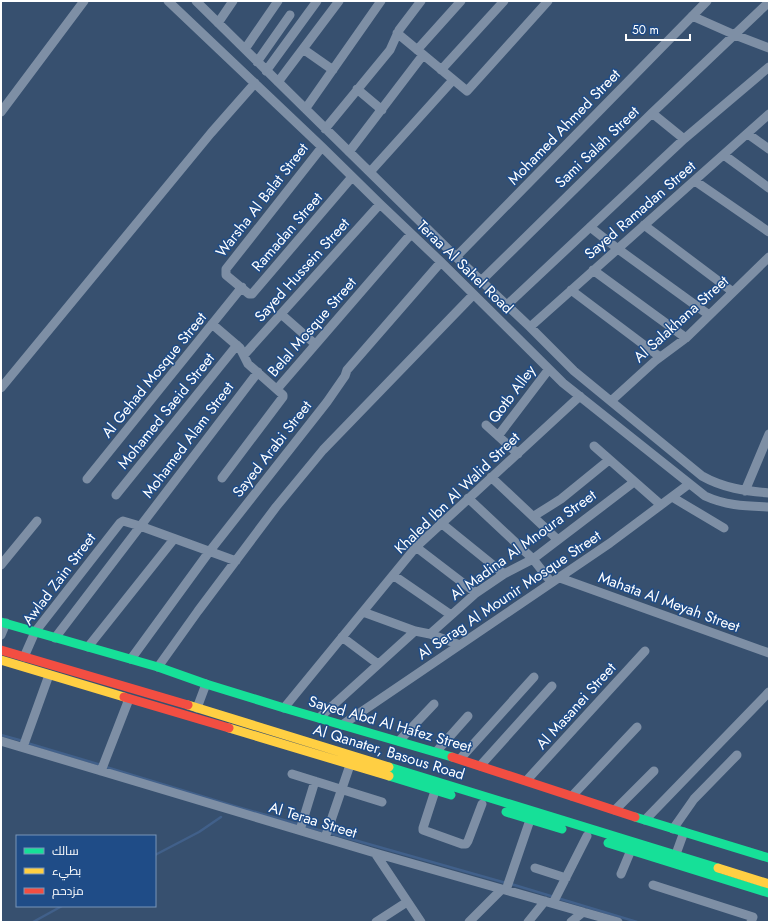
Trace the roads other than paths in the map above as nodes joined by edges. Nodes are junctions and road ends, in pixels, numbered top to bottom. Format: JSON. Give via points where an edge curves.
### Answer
{"nodes":[{"id":1,"x":84,"y":1,"type":"edge"},
{"id":2,"x":168,"y":1,"type":"edge"},
{"id":3,"x":196,"y":1,"type":"edge"},
{"id":4,"x":233,"y":1,"type":"edge"},
{"id":5,"x":278,"y":1,"type":"edge"},
{"id":6,"x":317,"y":1,"type":"edge"},
{"id":7,"x":339,"y":1,"type":"edge"},
{"id":8,"x":381,"y":1,"type":"edge"},
{"id":9,"x":421,"y":1,"type":"edge"},
{"id":10,"x":461,"y":1,"type":"edge"},
{"id":11,"x":504,"y":1,"type":"edge"},
{"id":12,"x":548,"y":1,"type":"edge"},
{"id":13,"x":707,"y":1,"type":"edge"},
{"id":14,"x":769,"y":2,"type":"edge"},
{"id":15,"x":290,"y":16,"type":"dead end"},
{"id":16,"x":692,"y":16,"type":"junction"},
{"id":17,"x":218,"y":23,"type":"junction"},
{"id":18,"x":397,"y":34,"type":"junction"},
{"id":19,"x":735,"y":35,"type":"junction"},
{"id":20,"x":769,"y":48,"type":"edge"},
{"id":21,"x":245,"y":49,"type":"junction"},
{"id":22,"x":303,"y":49,"type":"junction"},
{"id":23,"x":420,"y":53,"type":"junction"},
{"id":24,"x":257,"y":62,"type":"junction"},
{"id":25,"x":769,"y":67,"type":"edge"},
{"id":26,"x":333,"y":70,"type":"junction"},
{"id":27,"x":442,"y":70,"type":"junction"},
{"id":28,"x":266,"y":71,"type":"junction"},
{"id":29,"x":453,"y":80,"type":"junction"},
{"id":30,"x":278,"y":82,"type":"junction"},
{"id":31,"x":255,"y":83,"type":"junction"},
{"id":32,"x":357,"y":89,"type":"junction"},
{"id":33,"x":306,"y":108,"type":"junction"},
{"id":34,"x":382,"y":110,"type":"junction"},
{"id":35,"x":1,"y":112,"type":"edge"},
{"id":36,"x":652,"y":113,"type":"junction"},
{"id":37,"x":769,"y":114,"type":"edge"},
{"id":38,"x":326,"y":129,"type":"junction"},
{"id":39,"x":748,"y":134,"type":"junction"},
{"id":40,"x":684,"y":139,"type":"junction"},
{"id":41,"x":322,"y":147,"type":"junction"},
{"id":42,"x":769,"y":149,"type":"edge"},
{"id":43,"x":349,"y":152,"type":"junction"},
{"id":44,"x":724,"y":155,"type":"junction"},
{"id":45,"x":370,"y":172,"type":"junction"},
{"id":46,"x":352,"y":177,"type":"junction"},
{"id":47,"x":695,"y":181,"type":"junction"},
{"id":48,"x":769,"y":188,"type":"edge"},
{"id":49,"x":380,"y":204,"type":"junction"},
{"id":50,"x":644,"y":226,"type":"junction"},
{"id":51,"x":590,"y":227,"type":"junction"},
{"id":52,"x":769,"y":232,"type":"edge"},
{"id":53,"x":411,"y":234,"type":"junction"},
{"id":54,"x":618,"y":249,"type":"junction"},
{"id":55,"x":456,"y":257,"type":"junction"},
{"id":56,"x":769,"y":257,"type":"edge"},
{"id":57,"x":441,"y":262,"type":"junction"},
{"id":58,"x":593,"y":270,"type":"junction"},
{"id":59,"x":481,"y":281,"type":"junction"},
{"id":60,"x":242,"y":287,"type":"junction"},
{"id":61,"x":571,"y":290,"type":"junction"},
{"id":62,"x":733,"y":292,"type":"junction"},
{"id":63,"x":473,"y":295,"type":"junction"},
{"id":64,"x":507,"y":305,"type":"junction"},
{"id":65,"x":281,"y":314,"type":"junction"},
{"id":66,"x":709,"y":315,"type":"junction"},
{"id":67,"x":212,"y":324,"type":"junction"},
{"id":68,"x":530,"y":327,"type":"junction"},
{"id":69,"x":686,"y":338,"type":"junction"},
{"id":70,"x":315,"y":344,"type":"junction"},
{"id":71,"x":237,"y":345,"type":"junction"},
{"id":72,"x":244,"y":355,"type":"junction"},
{"id":73,"x":660,"y":357,"type":"junction"},
{"id":74,"x":549,"y":369,"type":"junction"},
{"id":75,"x":258,"y":372,"type":"junction"},
{"id":76,"x":1,"y":388,"type":"edge"},
{"id":77,"x":277,"y":389,"type":"junction"},
{"id":78,"x":580,"y":396,"type":"junction"},
{"id":79,"x":611,"y":401,"type":"junction"},
{"id":80,"x":486,"y":425,"type":"dead end"},
{"id":81,"x":769,"y":434,"type":"edge"},
{"id":82,"x":498,"y":436,"type":"junction"},
{"id":83,"x":594,"y":446,"type":"dead end"},
{"id":84,"x":518,"y":454,"type":"junction"},
{"id":85,"x":609,"y":460,"type":"junction"},
{"id":86,"x":491,"y":477,"type":"junction"},
{"id":87,"x":222,"y":478,"type":"dead end"},
{"id":88,"x":88,"y":479,"type":"dead end"},
{"id":89,"x":634,"y":482,"type":"junction"},
{"id":90,"x":689,"y":484,"type":"junction"},
{"id":91,"x":745,"y":491,"type":"junction"},
{"id":92,"x":769,"y":493,"type":"edge"},
{"id":93,"x":116,"y":495,"type":"dead end"},
{"id":94,"x":672,"y":497,"type":"junction"},
{"id":95,"x":468,"y":498,"type":"junction"},
{"id":96,"x":661,"y":505,"type":"junction"},
{"id":97,"x":769,"y":507,"type":"edge"},
{"id":98,"x":534,"y":516,"type":"junction"},
{"id":99,"x":37,"y":521,"type":"dead end"},
{"id":100,"x":441,"y":524,"type":"junction"},
{"id":101,"x":140,"y":526,"type":"junction"},
{"id":102,"x":724,"y":528,"type":"dead end"},
{"id":103,"x":174,"y":539,"type":"junction"},
{"id":104,"x":558,"y":540,"type":"junction"},
{"id":105,"x":416,"y":548,"type":"junction"},
{"id":106,"x":209,"y":552,"type":"junction"},
{"id":107,"x":533,"y":559,"type":"junction"},
{"id":108,"x":236,"y":561,"type":"junction"},
{"id":109,"x":1,"y":565,"type":"edge"},
{"id":110,"x":504,"y":574,"type":"junction"},
{"id":111,"x":393,"y":575,"type":"junction"},
{"id":112,"x":560,"y":578,"type":"junction"},
{"id":113,"x":550,"y":582,"type":"junction"},
{"id":114,"x":476,"y":593,"type":"junction"},
{"id":115,"x":363,"y":612,"type":"junction"},
{"id":116,"x":451,"y":615,"type":"junction"},
{"id":117,"x":3,"y":622,"type":"edge"},
{"id":118,"x":415,"y":631,"type":"junction"},
{"id":119,"x":35,"y":632,"type":"junction"},
{"id":120,"x":430,"y":634,"type":"junction"},
{"id":121,"x":1,"y":635,"type":"edge"},
{"id":122,"x":342,"y":637,"type":"junction"},
{"id":123,"x":54,"y":638,"type":"junction"},
{"id":124,"x":460,"y":645,"type":"junction"},
{"id":125,"x":88,"y":647,"type":"junction"},
{"id":126,"x":1,"y":650,"type":"edge"},
{"id":127,"x":645,"y":651,"type":"dead end"},
{"id":128,"x":769,"y":653,"type":"edge"},
{"id":129,"x":24,"y":657,"type":"junction"},
{"id":130,"x":131,"y":659,"type":"junction"},
{"id":131,"x":1,"y":660,"type":"edge"},
{"id":132,"x":378,"y":664,"type":"junction"},
{"id":133,"x":158,"y":667,"type":"junction"},
{"id":134,"x":49,"y":675,"type":"junction"},
{"id":135,"x":534,"y":676,"type":"dead end"},
{"id":136,"x":206,"y":684,"type":"junction"},
{"id":137,"x":552,"y":686,"type":"dead end"},
{"id":138,"x":769,"y":692,"type":"edge"},
{"id":139,"x":128,"y":699,"type":"junction"},
{"id":140,"x":434,"y":704,"type":"dead end"},
{"id":141,"x":197,"y":708,"type":"junction"},
{"id":142,"x":284,"y":708,"type":"junction"},
{"id":143,"x":468,"y":716,"type":"dead end"},
{"id":144,"x":319,"y":718,"type":"junction"},
{"id":145,"x":342,"y":725,"type":"junction"},
{"id":146,"x":637,"y":727,"type":"dead end"},
{"id":147,"x":1,"y":741,"type":"edge"},
{"id":148,"x":399,"y":741,"type":"junction"},
{"id":149,"x":23,"y":747,"type":"junction"},
{"id":150,"x":436,"y":752,"type":"junction"},
{"id":151,"x":737,"y":755,"type":"dead end"},
{"id":152,"x":460,"y":759,"type":"junction"},
{"id":153,"x":350,"y":765,"type":"junction"},
{"id":154,"x":480,"y":766,"type":"junction"},
{"id":155,"x":101,"y":771,"type":"junction"},
{"id":156,"x":654,"y":771,"type":"dead end"},
{"id":157,"x":292,"y":774,"type":"dead end"},
{"id":158,"x":527,"y":780,"type":"junction"},
{"id":159,"x":315,"y":781,"type":"junction"},
{"id":160,"x":342,"y":789,"type":"junction"},
{"id":161,"x":436,"y":790,"type":"junction"},
{"id":162,"x":572,"y":796,"type":"junction"},
{"id":163,"x":382,"y":802,"type":"dead end"},
{"id":164,"x":482,"y":804,"type":"junction"},
{"id":165,"x":615,"y":810,"type":"junction"},
{"id":166,"x":530,"y":820,"type":"junction"},
{"id":167,"x":645,"y":820,"type":"junction"},
{"id":168,"x":673,"y":829,"type":"junction"},
{"id":169,"x":300,"y":830,"type":"junction"},
{"id":170,"x":684,"y":832,"type":"junction"},
{"id":171,"x":587,"y":836,"type":"junction"},
{"id":172,"x":325,"y":838,"type":"junction"},
{"id":173,"x":631,"y":850,"type":"junction"},
{"id":174,"x":375,"y":853,"type":"junction"},
{"id":175,"x":676,"y":854,"type":"junction"},
{"id":176,"x":769,"y":858,"type":"edge"},
{"id":177,"x":535,"y":868,"type":"dead end"},
{"id":178,"x":621,"y":874,"type":"dead end"},
{"id":179,"x":566,"y":878,"type":"junction"},
{"id":180,"x":769,"y":884,"type":"edge"},
{"id":181,"x":653,"y":885,"type":"dead end"},
{"id":182,"x":504,"y":890,"type":"junction"},
{"id":183,"x":769,"y":893,"type":"edge"},
{"id":184,"x":407,"y":902,"type":"junction"},
{"id":185,"x":549,"y":902,"type":"junction"},
{"id":186,"x":583,"y":912,"type":"junction"},
{"id":187,"x":752,"y":920,"type":"edge"},
{"id":188,"x":376,"y":922,"type":"edge"},
{"id":189,"x":421,"y":922,"type":"edge"},
{"id":190,"x":468,"y":922,"type":"edge"},
{"id":191,"x":528,"y":922,"type":"edge"},
{"id":192,"x":571,"y":922,"type":"edge"},
{"id":193,"x":618,"y":922,"type":"edge"}],
"edges":[{"from":1,"to":35,"type":"street"},
{"from":2,"to":31,"type":"street","name":"Teraa Al Sahel Road"},
{"from":3,"to":17,"type":"street","name":"Teraa Al Sahel Road"},
{"from":4,"to":17,"type":"street"},
{"from":5,"to":21,"type":"street"},
{"from":6,"to":28,"type":"street"},
{"from":7,"to":22,"type":"street"},
{"from":8,"to":26,"type":"street"},
{"from":9,"to":18,"type":"street"},
{"from":10,"to":23,"type":"street"},
{"from":11,"to":27,"type":"street"},
{"from":12,"to":29,"type":"street","via":[[467,91]]},
{"from":13,"to":16,"type":"street","name":"Mohamed Ahmed Street"},
{"from":14,"to":19,"type":"street","name":"Sami Salah Street"},
{"from":15,"to":24,"type":"street"},
{"from":16,"to":19,"type":"street"},
{"from":16,"to":55,"type":"street","name":"Mohamed Ahmed Street"},
{"from":17,"to":21,"type":"street","name":"Teraa Al Sahel Road"},
{"from":18,"to":23,"type":"street"},
{"from":18,"to":32,"type":"street","via":[[390,50]]},
{"from":19,"to":20,"type":"street"},
{"from":19,"to":36,"type":"street","name":"Sami Salah Street"},
{"from":21,"to":24,"type":"street","name":"Teraa Al Sahel Road"},
{"from":22,"to":26,"type":"street"},
{"from":22,"to":30,"type":"street"},
{"from":23,"to":27,"type":"street"},
{"from":23,"to":34,"type":"street"},
{"from":24,"to":28,"type":"street","name":"Teraa Al Sahel Road"},
{"from":25,"to":40,"type":"street"},
{"from":26,"to":33,"type":"street"},
{"from":27,"to":29,"type":"street"},
{"from":28,"to":30,"type":"street","name":"Teraa Al Sahel Road"},
{"from":29,"to":45,"type":"street"},
{"from":30,"to":33,"type":"street","name":"Teraa Al Sahel Road"},
{"from":31,"to":41,"type":"street","name":"Teraa Al Sahel Road"},
{"from":31,"to":76,"type":"street"},
{"from":32,"to":34,"type":"street"},
{"from":32,"to":38,"type":"street"},
{"from":33,"to":38,"type":"street","name":"Teraa Al Sahel Road"},
{"from":34,"to":43,"type":"street"},
{"from":36,"to":40,"type":"street"},
{"from":36,"to":59,"type":"street","name":"Sami Salah Street"},
{"from":37,"to":39,"type":"street","name":"Sayed Ramadan Street"},
{"from":38,"to":43,"type":"street","name":"Teraa Al Sahel Road"},
{"from":39,"to":42,"type":"street"},
{"from":39,"to":44,"type":"street","name":"Sayed Ramadan Street"},
{"from":40,"to":51,"type":"street"},
{"from":41,"to":46,"type":"street","name":"Teraa Al Sahel Road"},
{"from":41,"to":60,"type":"street","name":"Warsha Al Balat Street","via":[[226,269],[226,275]]},
{"from":43,"to":45,"type":"street","name":"Teraa Al Sahel Road"},
{"from":44,"to":47,"type":"street","name":"Sayed Ramadan Street"},
{"from":44,"to":48,"type":"street"},
{"from":45,"to":55,"type":"street","name":"Teraa Al Sahel Road"},
{"from":46,"to":49,"type":"street","name":"Teraa Al Sahel Road"},
{"from":46,"to":60,"type":"street","name":"Ramadan Street","via":[[252,294]]},
{"from":47,"to":50,"type":"street","name":"Sayed Ramadan Street"},
{"from":47,"to":52,"type":"street"},
{"from":49,"to":53,"type":"street","name":"Teraa Al Sahel Road"},
{"from":49,"to":65,"type":"street","name":"Sayed Hussein Street"},
{"from":50,"to":54,"type":"street","name":"Sayed Ramadan Street"},
{"from":50,"to":62,"type":"street"},
{"from":51,"to":54,"type":"street"},
{"from":51,"to":64,"type":"street"},
{"from":53,"to":57,"type":"street","name":"Teraa Al Sahel Road"},
{"from":53,"to":70,"type":"street","name":"Belal Mosque Street"},
{"from":54,"to":58,"type":"street","name":"Sayed Ramadan Street"},
{"from":54,"to":66,"type":"street"},
{"from":55,"to":59,"type":"street","name":"Teraa Al Sahel Road"},
{"from":56,"to":62,"type":"street","name":"Al Salakhana Street"},
{"from":57,"to":63,"type":"street","name":"Teraa Al Sahel Road"},
{"from":57,"to":106,"type":"street","name":"Sayed Arabi Street","via":[[347,370],[327,402]]},
{"from":58,"to":61,"type":"street","name":"Sayed Ramadan Street"},
{"from":58,"to":69,"type":"street"},
{"from":59,"to":64,"type":"street","name":"Teraa Al Sahel Road"},
{"from":60,"to":67,"type":"street","name":"Al Gehad Mosque Street"},
{"from":61,"to":68,"type":"street","name":"Sayed Ramadan Street"},
{"from":61,"to":73,"type":"street"},
{"from":62,"to":66,"type":"street","name":"Al Salakhana Street"},
{"from":63,"to":74,"type":"street","name":"Teraa Al Sahel Road"},
{"from":63,"to":108,"type":"street","via":[[323,450]]},
{"from":64,"to":68,"type":"street","name":"Teraa Al Sahel Road"},
{"from":65,"to":70,"type":"street"},
{"from":65,"to":72,"type":"street","name":"Sayed Hussein Street"},
{"from":66,"to":69,"type":"street","name":"Al Salakhana Street"},
{"from":67,"to":71,"type":"street"},
{"from":67,"to":88,"type":"street","name":"Al Gehad Mosque Street"},
{"from":68,"to":79,"type":"street","name":"Teraa Al Sahel Road","via":[[574,371]]},
{"from":69,"to":73,"type":"street","name":"Al Salakhana Street"},
{"from":70,"to":77,"type":"street","name":"Belal Mosque Street"},
{"from":71,"to":72,"type":"street"},
{"from":71,"to":93,"type":"street","name":"Mohamed Saeid Street"},
{"from":72,"to":75,"type":"street","via":[[246,361]]},
{"from":73,"to":79,"type":"street","name":"Al Salakhana Street"},
{"from":74,"to":78,"type":"street","name":"Teraa Al Sahel Road"},
{"from":74,"to":82,"type":"street","name":"Qotb Alley"},
{"from":75,"to":77,"type":"street"},
{"from":75,"to":101,"type":"street","name":"Mohamed Alam Street"},
{"from":77,"to":87,"type":"street","name":"Belal Mosque Street","via":[[283,397]]},
{"from":78,"to":84,"type":"street","name":"Khaled Ibn Al Walid Street"},
{"from":78,"to":90,"type":"street","name":"Teraa Al Sahel Road"},
{"from":79,"to":91,"type":"street","name":"Teraa Al Sahel Road","via":[[702,476],[712,482]]},
{"from":80,"to":82,"type":"street"},
{"from":81,"to":91,"type":"street"},
{"from":82,"to":84,"type":"street"},
{"from":83,"to":85,"type":"street"},
{"from":84,"to":86,"type":"street","name":"Khaled Ibn Al Walid Street"},
{"from":85,"to":89,"type":"street"},
{"from":85,"to":98,"type":"street","via":[[561,499]]},
{"from":86,"to":95,"type":"street","name":"Khaled Ibn Al Walid Street"},
{"from":86,"to":98,"type":"street"},
{"from":89,"to":96,"type":"street"},
{"from":89,"to":104,"type":"street","name":"Al Madina Al Mnoura Street"},
{"from":90,"to":94,"type":"street","name":"Al Serag Al Mounir Mosque Street"},
{"from":90,"to":97,"type":"street","name":"Teraa Al Sahel Road","via":[[705,496],[722,503]]},
{"from":91,"to":92,"type":"street","name":"Teraa Al Sahel Road"},
{"from":94,"to":96,"type":"street","name":"Al Serag Al Mounir Mosque Street"},
{"from":94,"to":102,"type":"street"},
{"from":95,"to":100,"type":"street","name":"Khaled Ibn Al Walid Street"},
{"from":95,"to":107,"type":"street"},
{"from":96,"to":112,"type":"street","name":"Al Serag Al Mounir Mosque Street"},
{"from":98,"to":104,"type":"street"},
{"from":99,"to":109,"type":"street"},
{"from":100,"to":105,"type":"street","name":"Khaled Ibn Al Walid Street"},
{"from":100,"to":110,"type":"street"},
{"from":101,"to":103,"type":"street"},
{"from":101,"to":119,"type":"street","name":"Awlad Zain Street","via":[[123,521],[120,523]]},
{"from":101,"to":123,"type":"street","name":"Mohamed Alam Street"},
{"from":103,"to":106,"type":"street"},
{"from":103,"to":125,"type":"street"},
{"from":104,"to":107,"type":"street","name":"Al Madina Al Mnoura Street"},
{"from":105,"to":111,"type":"street","name":"Khaled Ibn Al Walid Street"},
{"from":105,"to":114,"type":"street"},
{"from":106,"to":108,"type":"street"},
{"from":106,"to":130,"type":"street","name":"Sayed Arabi Street"},
{"from":107,"to":110,"type":"street","name":"Al Madina Al Mnoura Street"},
{"from":107,"to":113,"type":"street"},
{"from":108,"to":133,"type":"street"},
{"from":110,"to":114,"type":"street","name":"Al Madina Al Mnoura Street"},
{"from":111,"to":115,"type":"street","name":"Khaled Ibn Al Walid Street"},
{"from":111,"to":116,"type":"street"},
{"from":112,"to":113,"type":"street","name":"Al Serag Al Mounir Mosque Street"},
{"from":112,"to":128,"type":"street","name":"Mahata Al Meyah Street"},
{"from":113,"to":124,"type":"street","name":"Al Serag Al Mounir Mosque Street"},
{"from":114,"to":116,"type":"street","name":"Al Madina Al Mnoura Street"},
{"from":115,"to":118,"type":"street"},
{"from":115,"to":122,"type":"street","name":"Khaled Ibn Al Walid Street"},
{"from":116,"to":120,"type":"street","name":"Al Madina Al Mnoura Street"},
{"from":117,"to":119,"type":"main road","name":"Sayed Abd Al Hafez Street"},
{"from":117,"to":121,"type":"street"},
{"from":118,"to":120,"type":"street"},
{"from":118,"to":132,"type":"street"},
{"from":119,"to":123,"type":"main road","name":"Sayed Abd Al Hafez Street"},
{"from":119,"to":129,"type":"street","name":"Awlad Zain Street"},
{"from":120,"to":124,"type":"street"},
{"from":122,"to":132,"type":"street"},
{"from":122,"to":142,"type":"street","name":"Khaled Ibn Al Walid Street"},
{"from":123,"to":125,"type":"main road","name":"Sayed Abd Al Hafez Street"},
{"from":124,"to":145,"type":"street","name":"Al Serag Al Mounir Mosque Street"},
{"from":125,"to":130,"type":"main road","name":"Sayed Abd Al Hafez Street"},
{"from":126,"to":129,"type":"main road","name":"Al Qanater, Basous Road"},
{"from":127,"to":158,"type":"street","name":"Al Masanei Street"},
{"from":129,"to":141,"type":"main road","name":"Al Qanater, Basous Road"},
{"from":130,"to":133,"type":"main road","name":"Sayed Abd Al Hafez Street"},
{"from":131,"to":134,"type":"main road","name":"Al Qanater, Basous Road"},
{"from":132,"to":144,"type":"street"},
{"from":133,"to":136,"type":"main road","name":"Sayed Abd Al Hafez Street"},
{"from":134,"to":139,"type":"main road","name":"Al Qanater, Basous Road"},
{"from":134,"to":149,"type":"street"},
{"from":135,"to":152,"type":"street"},
{"from":136,"to":141,"type":"street"},
{"from":136,"to":142,"type":"main road","name":"Sayed Abd Al Hafez Street"},
{"from":137,"to":154,"type":"street"},
{"from":138,"to":167,"type":"street"},
{"from":139,"to":153,"type":"main road","name":"Al Qanater, Basous Road"},
{"from":139,"to":155,"type":"street"},
{"from":140,"to":148,"type":"street"},
{"from":141,"to":175,"type":"main road","name":"Al Qanater, Basous Road"},
{"from":142,"to":144,"type":"main road","name":"Sayed Abd Al Hafez Street"},
{"from":143,"to":150,"type":"street"},
{"from":144,"to":145,"type":"main road","name":"Sayed Abd Al Hafez Street"},
{"from":145,"to":148,"type":"main road","name":"Sayed Abd Al Hafez Street"},
{"from":146,"to":162,"type":"street"},
{"from":147,"to":149,"type":"street","name":"Al Teraa Street"},
{"from":148,"to":150,"type":"main road","name":"Sayed Abd Al Hafez Street"},
{"from":149,"to":155,"type":"street","name":"Al Teraa Street"},
{"from":150,"to":152,"type":"main road","name":"Sayed Abd Al Hafez Street"},
{"from":151,"to":168,"type":"street","via":[[694,799]]},
{"from":152,"to":154,"type":"main road","name":"Sayed Abd Al Hafez Street"},
{"from":153,"to":160,"type":"street"},
{"from":153,"to":161,"type":"main road","name":"Al Qanater, Basous Road"},
{"from":154,"to":158,"type":"main road","name":"Sayed Abd Al Hafez Street"},
{"from":155,"to":169,"type":"street","name":"Al Teraa Street"},
{"from":156,"to":165,"type":"street"},
{"from":157,"to":159,"type":"street"},
{"from":158,"to":162,"type":"main road","name":"Sayed Abd Al Hafez Street"},
{"from":159,"to":160,"type":"street"},
{"from":159,"to":169,"type":"street"},
{"from":160,"to":163,"type":"street"},
{"from":160,"to":172,"type":"street"},
{"from":161,"to":164,"type":"main road","name":"Al Qanater, Basous Road"},
{"from":161,"to":164,"type":"street","via":[[423,830],[462,844],[468,841]]},
{"from":162,"to":165,"type":"main road","name":"Sayed Abd Al Hafez Street"},
{"from":164,"to":166,"type":"main road","name":"Al Qanater, Basous Road"},
{"from":165,"to":167,"type":"main road","name":"Sayed Abd Al Hafez Street"},
{"from":166,"to":171,"type":"main road","name":"Al Qanater, Basous Road"},
{"from":166,"to":182,"type":"street"},
{"from":167,"to":168,"type":"main road","name":"Sayed Abd Al Hafez Street"},
{"from":168,"to":170,"type":"main road","name":"Sayed Abd Al Hafez Street"},
{"from":169,"to":172,"type":"street","name":"Al Teraa Street"},
{"from":170,"to":175,"type":"street"},
{"from":170,"to":176,"type":"main road","name":"Sayed Abd Al Hafez Street"},
{"from":171,"to":173,"type":"main road","name":"Al Qanater, Basous Road"},
{"from":171,"to":179,"type":"street"},
{"from":172,"to":174,"type":"street","name":"Al Teraa Street"},
{"from":173,"to":178,"type":"street"},
{"from":173,"to":183,"type":"main road","name":"Al Qanater, Basous Road"},
{"from":174,"to":182,"type":"street","name":"Al Teraa Street"},
{"from":174,"to":184,"type":"street"},
{"from":175,"to":180,"type":"main road","name":"Al Qanater, Basous Road"},
{"from":177,"to":179,"type":"street"},
{"from":179,"to":185,"type":"street"},
{"from":181,"to":187,"type":"street"},
{"from":182,"to":185,"type":"street","name":"Al Teraa Street"},
{"from":182,"to":190,"type":"street"},
{"from":184,"to":188,"type":"street"},
{"from":184,"to":189,"type":"street"},
{"from":185,"to":186,"type":"street","name":"Al Teraa Street"},
{"from":185,"to":191,"type":"street"},
{"from":186,"to":192,"type":"street"},
{"from":186,"to":193,"type":"street","name":"Al Teraa Street"}]}
